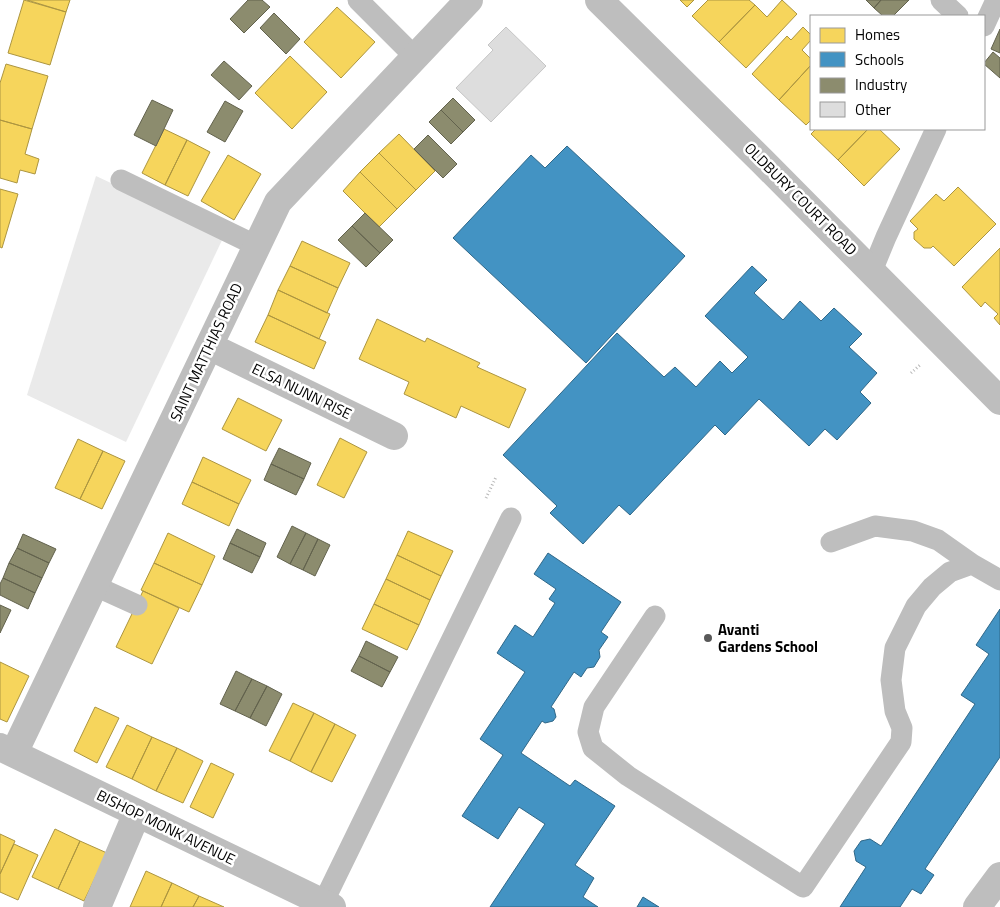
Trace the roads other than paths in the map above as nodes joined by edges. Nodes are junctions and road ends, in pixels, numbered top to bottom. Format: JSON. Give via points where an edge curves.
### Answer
{"nodes":[{"id":1,"x":358,"y":0,"type":"edge"},
{"id":2,"x":469,"y":0,"type":"edge"},
{"id":3,"x":599,"y":0,"type":"edge"},
{"id":4,"x":941,"y":0,"type":"edge"},
{"id":5,"x":996,"y":0,"type":"edge"},
{"id":6,"x":1000,"y":3,"type":"edge"},
{"id":7,"x":957,"y":15,"type":"edge"},
{"id":8,"x":985,"y":24,"type":"edge"},
{"id":9,"x":415,"y":57,"type":"junction"},
{"id":10,"x":936,"y":130,"type":"edge"},
{"id":11,"x":121,"y":180,"type":"dead end"},
{"id":12,"x":257,"y":246,"type":"junction"},
{"id":13,"x":872,"y":271,"type":"junction"},
{"id":14,"x":210,"y":346,"type":"junction"},
{"id":15,"x":1000,"y":401,"type":"edge"},
{"id":16,"x":394,"y":436,"type":"dead end"},
{"id":17,"x":511,"y":518,"type":"dead end"},
{"id":18,"x":831,"y":542,"type":"dead end"},
{"id":19,"x":972,"y":564,"type":"junction"},
{"id":20,"x":1000,"y":580,"type":"edge"},
{"id":21,"x":94,"y":586,"type":"junction"},
{"id":22,"x":137,"y":605,"type":"dead end"},
{"id":23,"x":655,"y":616,"type":"dead end"},
{"id":24,"x":7,"y":750,"type":"edge"},
{"id":25,"x":137,"y":813,"type":"junction"},
{"id":26,"x":1000,"y":876,"type":"edge"},
{"id":27,"x":327,"y":905,"type":"edge"},
{"id":28,"x":97,"y":907,"type":"edge"},
{"id":29,"x":977,"y":907,"type":"edge"}],
"edges":[{"from":1,"to":9,"type":"lane"},
{"from":2,"to":9,"type":"street","name":"SAINT MATTHIAS ROAD"},
{"from":3,"to":13,"type":"street","name":"OLDBURY COURT ROAD"},
{"from":4,"to":7,"type":"lane"},
{"from":5,"to":6,"type":"lane"},
{"from":5,"to":8,"type":"lane"},
{"from":9,"to":12,"type":"street","name":"SAINT MATTHIAS ROAD","via":[[278,202]]},
{"from":10,"to":13,"type":"lane"},
{"from":11,"to":12,"type":"lane"},
{"from":12,"to":14,"type":"street","name":"SAINT MATTHIAS ROAD"},
{"from":13,"to":15,"type":"street","name":"OLDBURY COURT ROAD"},
{"from":14,"to":16,"type":"street","name":"ELSA NUNN RISE"},
{"from":14,"to":21,"type":"street","name":"SAINT MATTHIAS ROAD"},
{"from":17,"to":27,"type":"lane"},
{"from":18,"to":19,"type":"lane","via":[[875,526],[913,531],[938,540]]},
{"from":19,"to":20,"type":"lane"},
{"from":19,"to":23,"type":"lane","via":[[950,572],[916,606],[896,648],[891,680],[895,711],[902,728],[901,742],[804,887],[628,776],[593,748],[588,732],[594,706]]},
{"from":21,"to":22,"type":"lane"},
{"from":21,"to":24,"type":"street","name":"SAINT MATTHIAS ROAD"},
{"from":24,"to":25,"type":"street","name":"BISHOP MONK AVENUE"},
{"from":25,"to":27,"type":"street","name":"BISHOP MONK AVENUE"},
{"from":25,"to":28,"type":"street"},
{"from":26,"to":29,"type":"street"}]}
